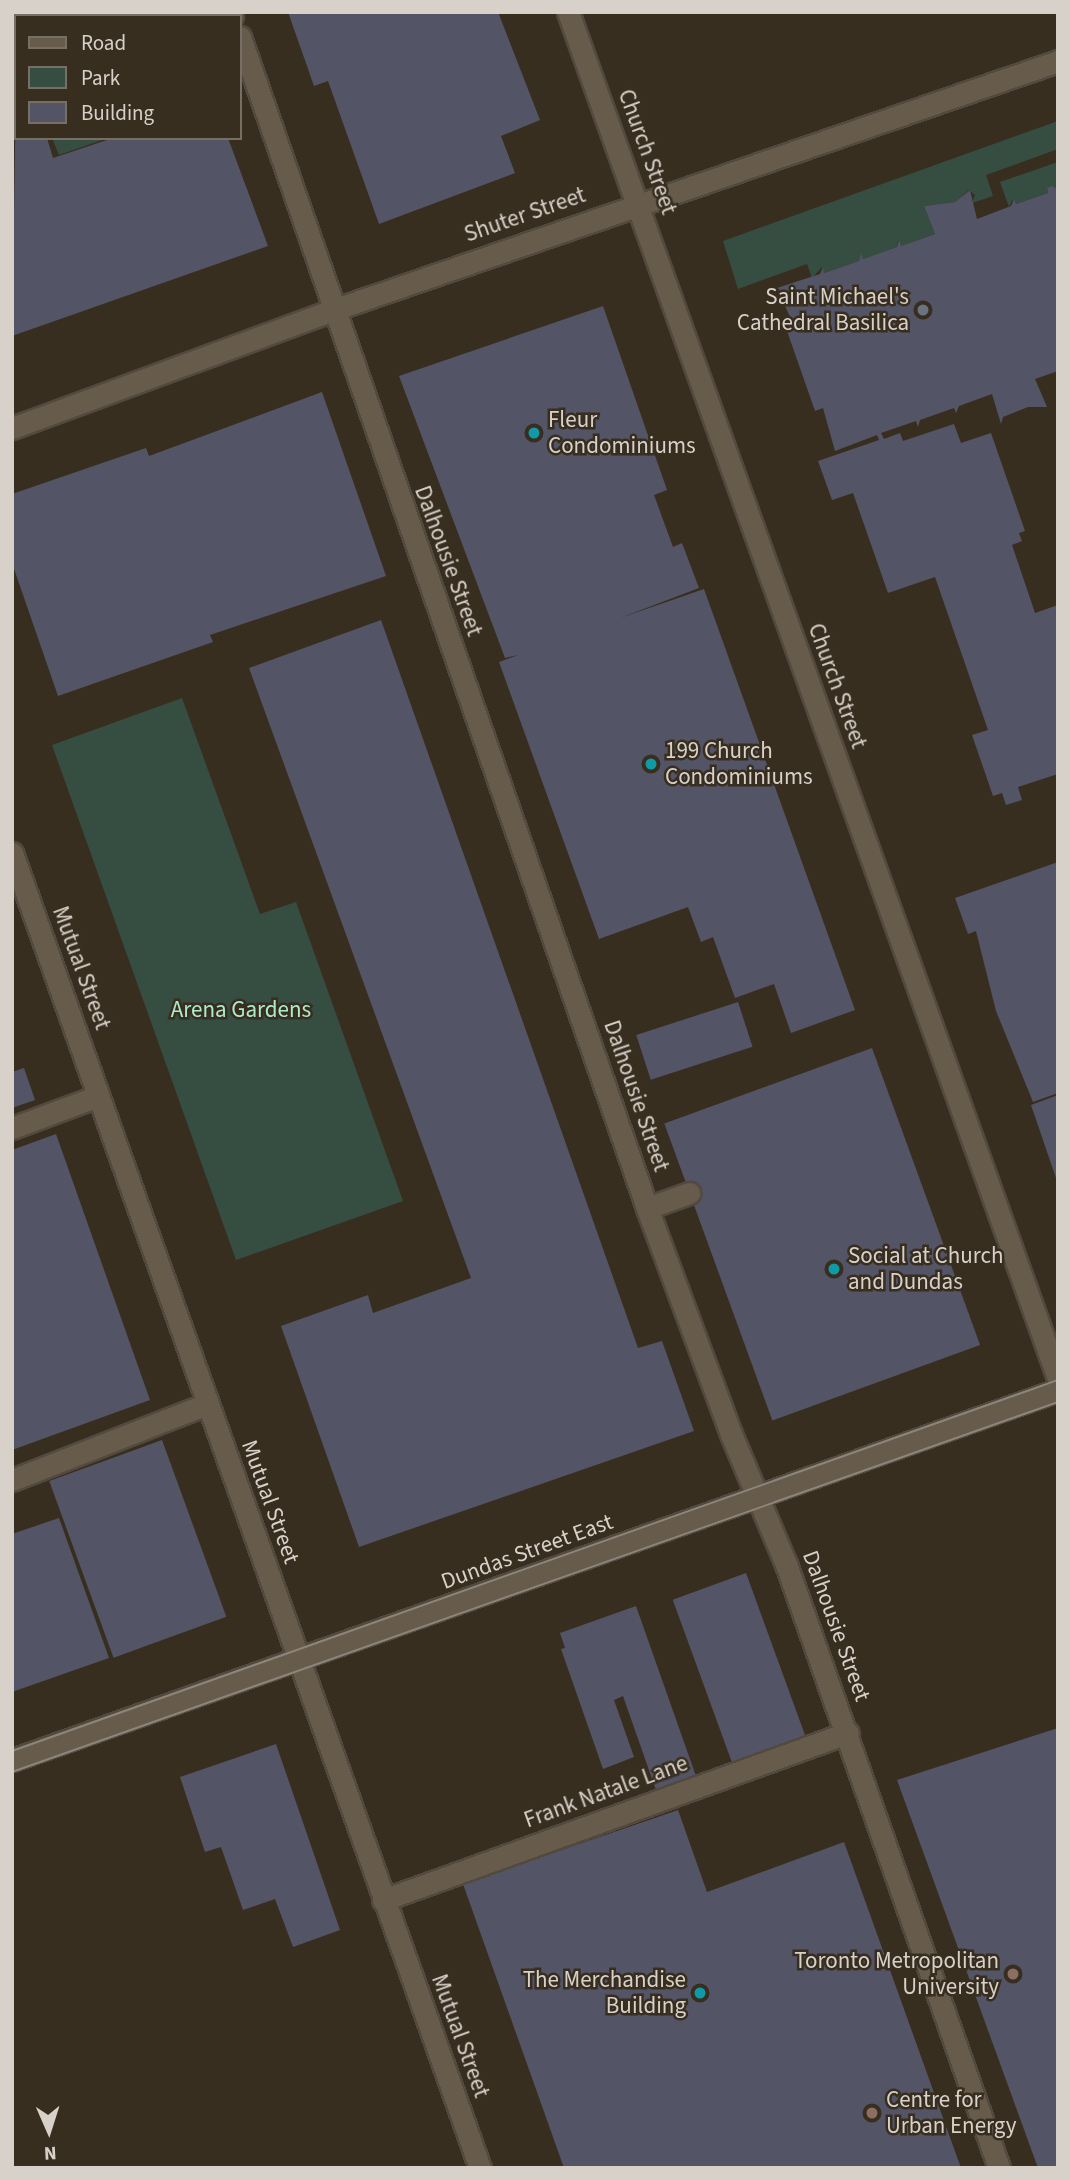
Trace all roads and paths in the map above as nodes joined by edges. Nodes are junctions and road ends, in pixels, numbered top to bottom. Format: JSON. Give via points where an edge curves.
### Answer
{"nodes":[{"id":1,"x":568,"y":12,"type":"edge"},
{"id":2,"x":242,"y":43,"type":"edge"},
{"id":3,"x":1058,"y":61,"type":"edge"},
{"id":4,"x":638,"y":204,"type":"junction"},
{"id":5,"x":333,"y":310,"type":"junction"},
{"id":6,"x":12,"y":428,"type":"edge"},
{"id":7,"x":12,"y":853,"type":"edge"},
{"id":8,"x":99,"y":1096,"type":"junction"},
{"id":9,"x":12,"y":1128,"type":"edge"},
{"id":10,"x":689,"y":1194,"type":"dead end"},
{"id":11,"x":648,"y":1208,"type":"junction"},
{"id":12,"x":1058,"y":1378,"type":"edge"},
{"id":13,"x":1058,"y":1390,"type":"edge"},
{"id":14,"x":207,"y":1405,"type":"junction"},
{"id":15,"x":12,"y":1480,"type":"edge"},
{"id":16,"x":757,"y":1498,"type":"junction"},
{"id":17,"x":300,"y":1661,"type":"junction"},
{"id":18,"x":848,"y":1733,"type":"junction"},
{"id":19,"x":12,"y":1760,"type":"edge"},
{"id":20,"x":383,"y":1900,"type":"junction"},
{"id":21,"x":480,"y":2168,"type":"edge"},
{"id":22,"x":999,"y":2168,"type":"edge"}],
"edges":[{"from":1,"to":4,"type":"street","name":"Church Street"},
{"from":2,"to":5,"type":"street","name":"Dalhousie Street"},
{"from":3,"to":4,"type":"street","name":"Shuter Street"},
{"from":4,"to":5,"type":"street","name":"Shuter Street"},
{"from":4,"to":12,"type":"street","name":"Church Street"},
{"from":5,"to":6,"type":"street","name":"Shuter Street"},
{"from":5,"to":11,"type":"street","name":"Dalhousie Street"},
{"from":7,"to":8,"type":"street","name":"Mutual Street"},
{"from":8,"to":9,"type":"street"},
{"from":8,"to":14,"type":"street","name":"Mutual Street"},
{"from":10,"to":11,"type":"street"},
{"from":11,"to":16,"type":"street","name":"Dalhousie Street"},
{"from":13,"to":16,"type":"street","name":"Dundas Street East"},
{"from":14,"to":15,"type":"street"},
{"from":14,"to":17,"type":"street","name":"Mutual Street"},
{"from":16,"to":17,"type":"street","name":"Dundas Street East"},
{"from":16,"to":18,"type":"street","name":"Dalhousie Street"},
{"from":17,"to":19,"type":"street","name":"Dundas Street East"},
{"from":17,"to":20,"type":"street","name":"Mutual Street"},
{"from":18,"to":20,"type":"street","name":"Frank Natale Lane"},
{"from":18,"to":22,"type":"street","name":"Dalhousie Street"},
{"from":20,"to":21,"type":"street","name":"Mutual Street"}]}
